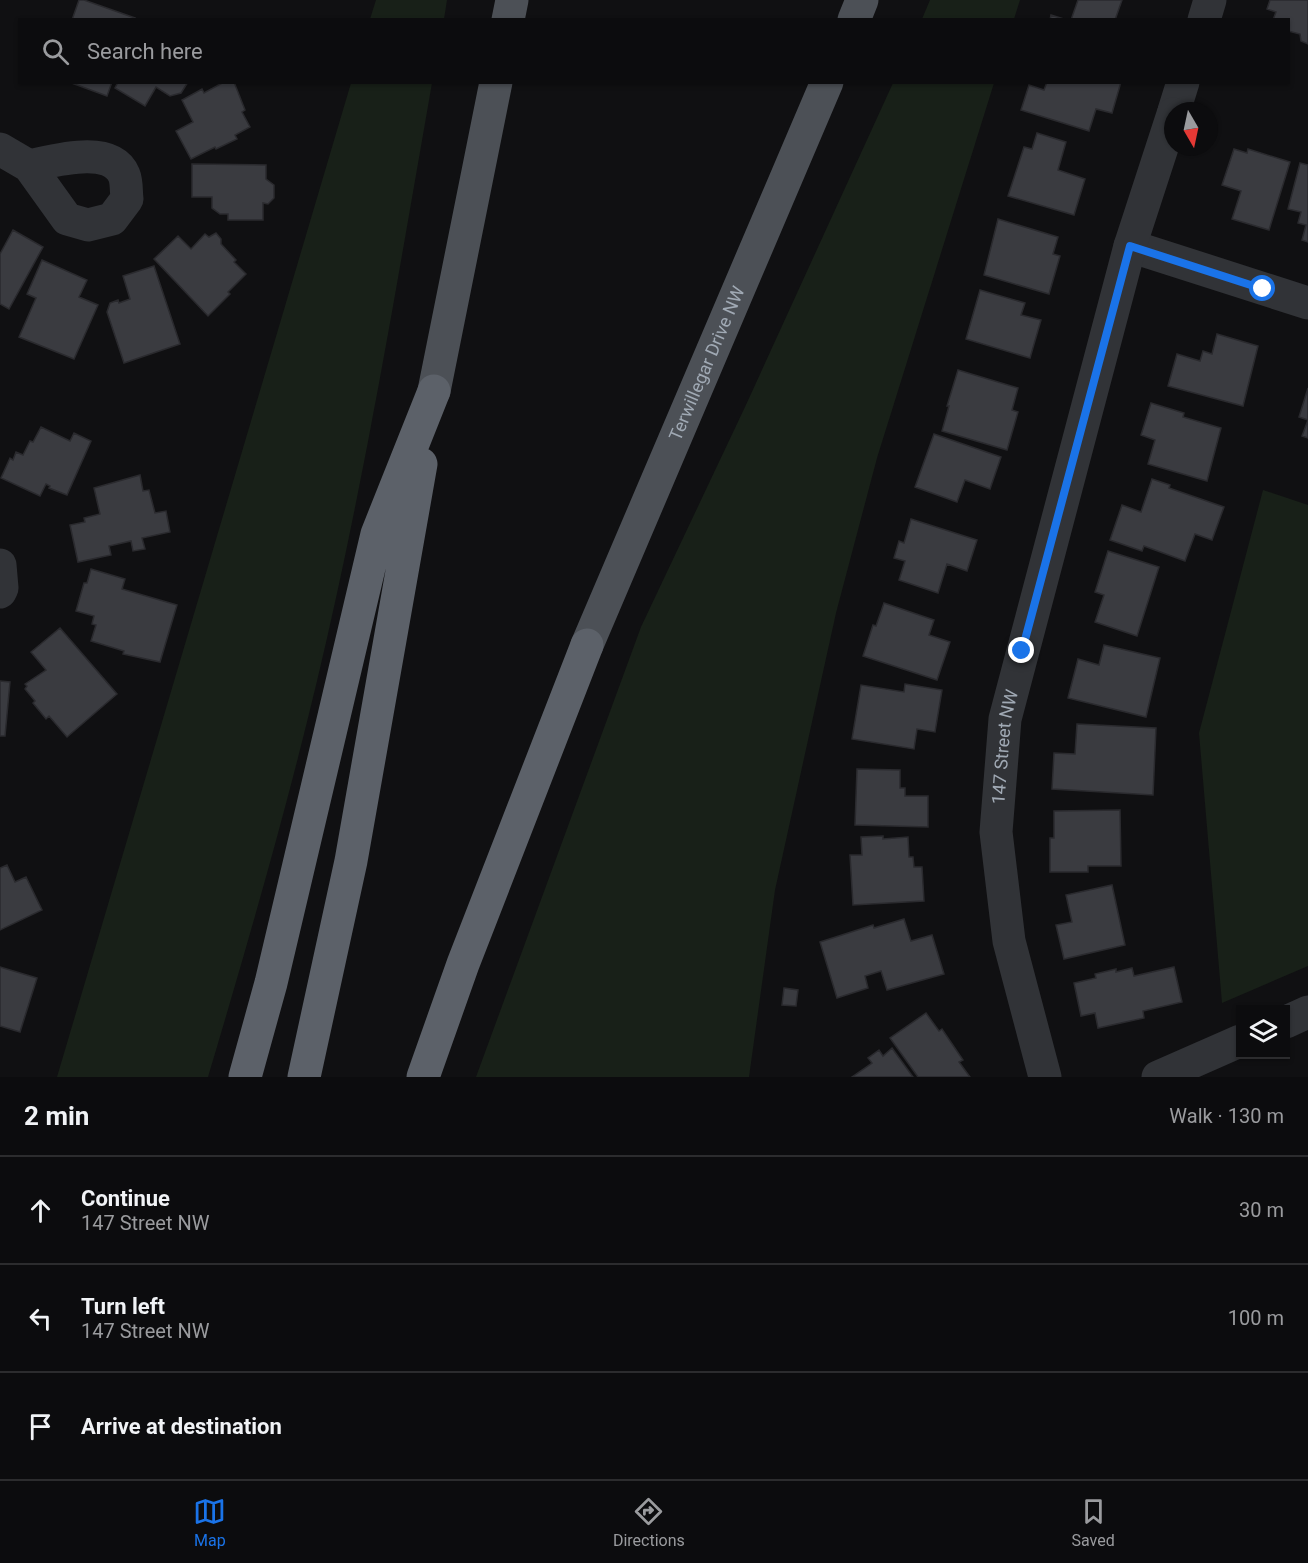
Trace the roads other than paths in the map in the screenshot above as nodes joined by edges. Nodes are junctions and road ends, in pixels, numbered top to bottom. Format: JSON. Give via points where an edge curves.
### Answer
{"nodes":[{"id":1,"x":512,"y":0,"type":"edge"},
{"id":2,"x":862,"y":0,"type":"edge"},
{"id":3,"x":1210,"y":0,"type":"edge"},
{"id":4,"x":508,"y":18,"type":"edge"},
{"id":5,"x":855,"y":18,"type":"edge"},
{"id":6,"x":1205,"y":18,"type":"edge"},
{"id":7,"x":496,"y":84,"type":"edge"},
{"id":8,"x":826,"y":84,"type":"edge"},
{"id":9,"x":1182,"y":84,"type":"edge"},
{"id":10,"x":1177,"y":102,"type":"edge"},
{"id":11,"x":1164,"y":143,"type":"edge"},
{"id":12,"x":0,"y":150,"type":"edge"},
{"id":13,"x":29,"y":166,"type":"dead end"},
{"id":14,"x":1130,"y":246,"type":"junction"},
{"id":15,"x":1308,"y":303,"type":"edge"},
{"id":16,"x":434,"y":391,"type":"junction"},
{"id":17,"x":0,"y":565,"type":"edge"},
{"id":18,"x":0,"y":592,"type":"edge"},
{"id":19,"x":587,"y":645,"type":"joint"},
{"id":20,"x":463,"y":964,"type":"junction"},
{"id":21,"x":1308,"y":1012,"type":"edge"},
{"id":22,"x":1290,"y":1020,"type":"edge"},
{"id":23,"x":1236,"y":1043,"type":"edge"},
{"id":24,"x":245,"y":1077,"type":"edge"},
{"id":25,"x":304,"y":1077,"type":"edge"},
{"id":26,"x":423,"y":1077,"type":"edge"},
{"id":27,"x":437,"y":1077,"type":"edge"},
{"id":28,"x":1045,"y":1077,"type":"edge"},
{"id":29,"x":1158,"y":1077,"type":"edge"}],
"edges":[{"from":1,"to":4,"type":"main road"},
{"from":2,"to":5,"type":"main road"},
{"from":3,"to":6,"type":"street"},
{"from":7,"to":16,"type":"main road"},
{"from":8,"to":19,"type":"main road","name":"Terwillegar Drive NW"},
{"from":9,"to":10,"type":"street","name":"147 Street NW"},
{"from":11,"to":14,"type":"street","name":"147 Street NW"},
{"from":12,"to":13,"type":"street"},
{"from":14,"to":15,"type":"street"},
{"from":14,"to":28,"type":"street","name":"147 Street NW","via":[[1005,719],[996,832],[1009,941]]},
{"from":16,"to":24,"type":"highway","via":[[377,534],[271,983]]},
{"from":16,"to":25,"type":"highway","via":[[351,861]]},
{"from":17,"to":18,"type":"street"},
{"from":19,"to":20,"type":"highway"},
{"from":20,"to":26,"type":"highway"},
{"from":20,"to":27,"type":"street"},
{"from":21,"to":22,"type":"street"},
{"from":23,"to":29,"type":"street"}]}
